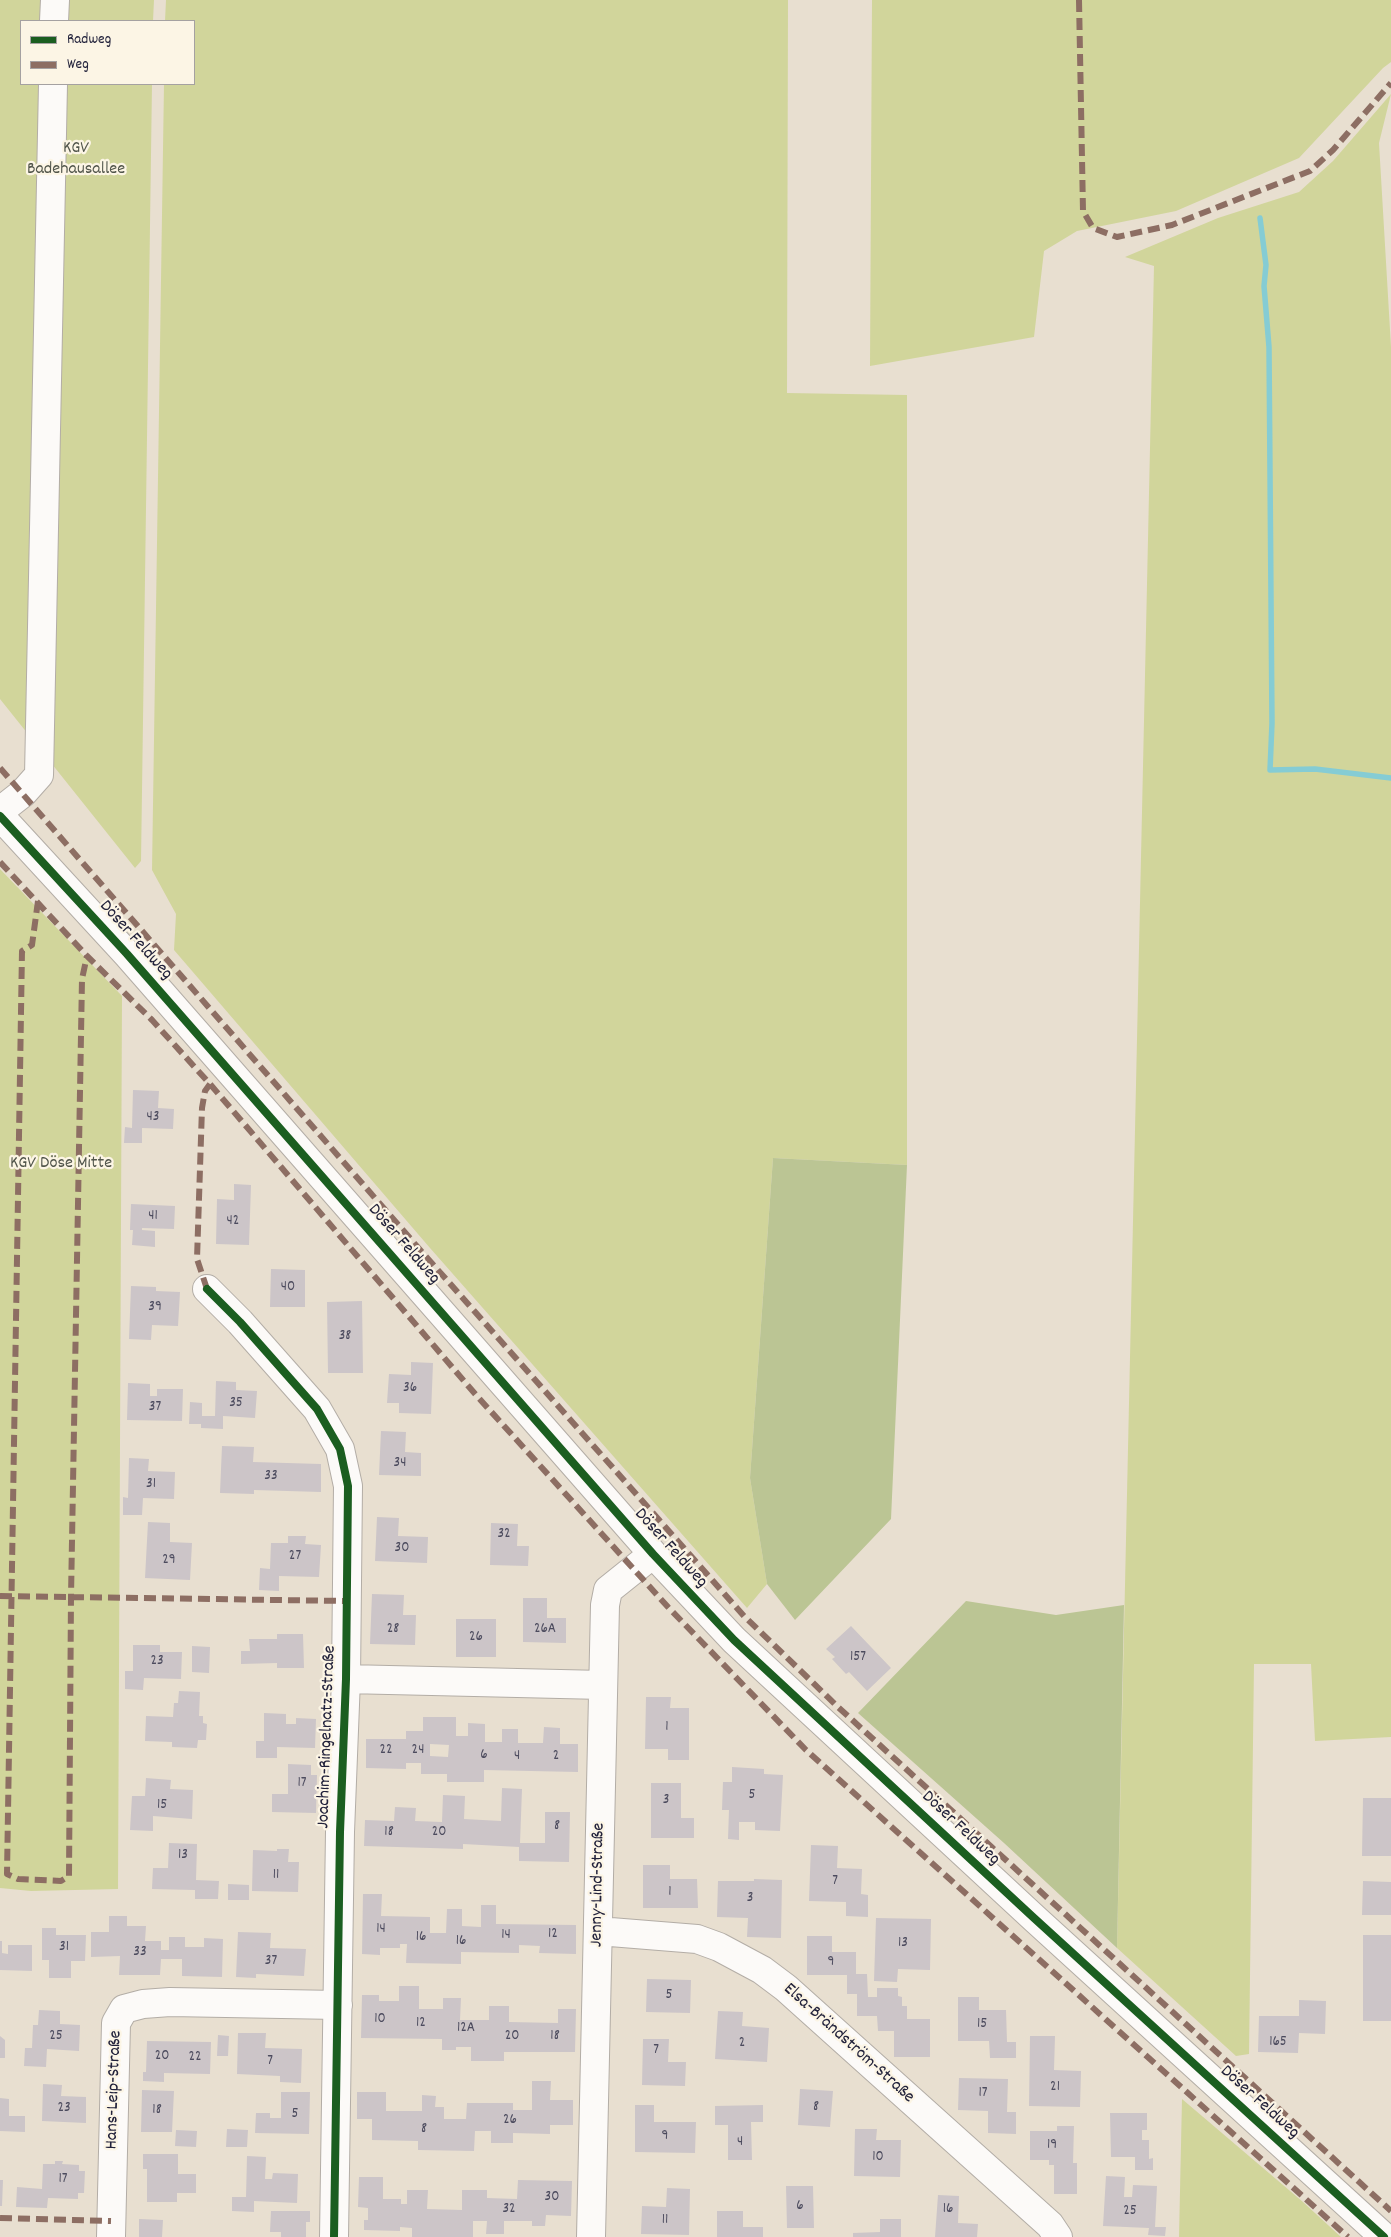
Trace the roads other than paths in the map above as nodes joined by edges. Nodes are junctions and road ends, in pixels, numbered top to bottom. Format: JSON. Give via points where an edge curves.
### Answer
{"nodes":[{"id":1,"x":54,"y":0,"type":"edge"},
{"id":2,"x":54,"y":20,"type":"edge"},
{"id":3,"x":53,"y":85,"type":"edge"},
{"id":4,"x":0,"y":811,"type":"edge"},
{"id":5,"x":0,"y":816,"type":"edge"},
{"id":6,"x":0,"y":845,"type":"edge"},
{"id":7,"x":28,"y":846,"type":"junction"},
{"id":8,"x":207,"y":1289,"type":"dead end"},
{"id":9,"x":653,"y":1554,"type":"junction"},
{"id":10,"x":346,"y":1679,"type":"junction"},
{"id":11,"x":603,"y":1685,"type":"junction"},
{"id":12,"x":598,"y":1931,"type":"junction"},
{"id":13,"x":338,"y":2005,"type":"junction"},
{"id":14,"x":111,"y":2237,"type":"edge"},
{"id":15,"x":334,"y":2237,"type":"edge"},
{"id":16,"x":591,"y":2237,"type":"edge"},
{"id":17,"x":1058,"y":2237,"type":"edge"},
{"id":18,"x":1384,"y":2237,"type":"edge"}],
"edges":[{"from":1,"to":2,"type":"street"},
{"from":3,"to":4,"type":"street","via":[[39,775]]},
{"from":5,"to":7,"type":"street","name":"Döser Feldweg"},
{"from":6,"to":7,"type":"street"},
{"from":7,"to":9,"type":"street","name":"Döser Feldweg","via":[[211,1049]]},
{"from":8,"to":10,"type":"street","name":"Joachim-Ringelnatz-Straße","via":[[311,1401],[340,1449],[348,1486]]},
{"from":9,"to":11,"type":"street","name":"Jenny-Lind-Straße","via":[[608,1590]]},
{"from":9,"to":18,"type":"street","name":"Döser Feldweg","via":[[734,1640]]},
{"from":10,"to":11,"type":"street","name":"Joachim-Ringelnatz-Straße"},
{"from":10,"to":13,"type":"street","name":"Joachim-Ringelnatz-Straße"},
{"from":11,"to":12,"type":"street","name":"Jenny-Lind-Straße"},
{"from":12,"to":16,"type":"street","name":"Jenny-Lind-Straße"},
{"from":12,"to":17,"type":"street","name":"Elsa-Brändström-Straße","via":[[696,1940],[719,1946],[762,1970],[1050,2225]]},
{"from":13,"to":14,"type":"street","name":"Hans-Leip-Straße","via":[[170,2002],[124,2009],[116,2023]]},
{"from":13,"to":15,"type":"street","name":"Joachim-Ringelnatz-Straße"}]}
